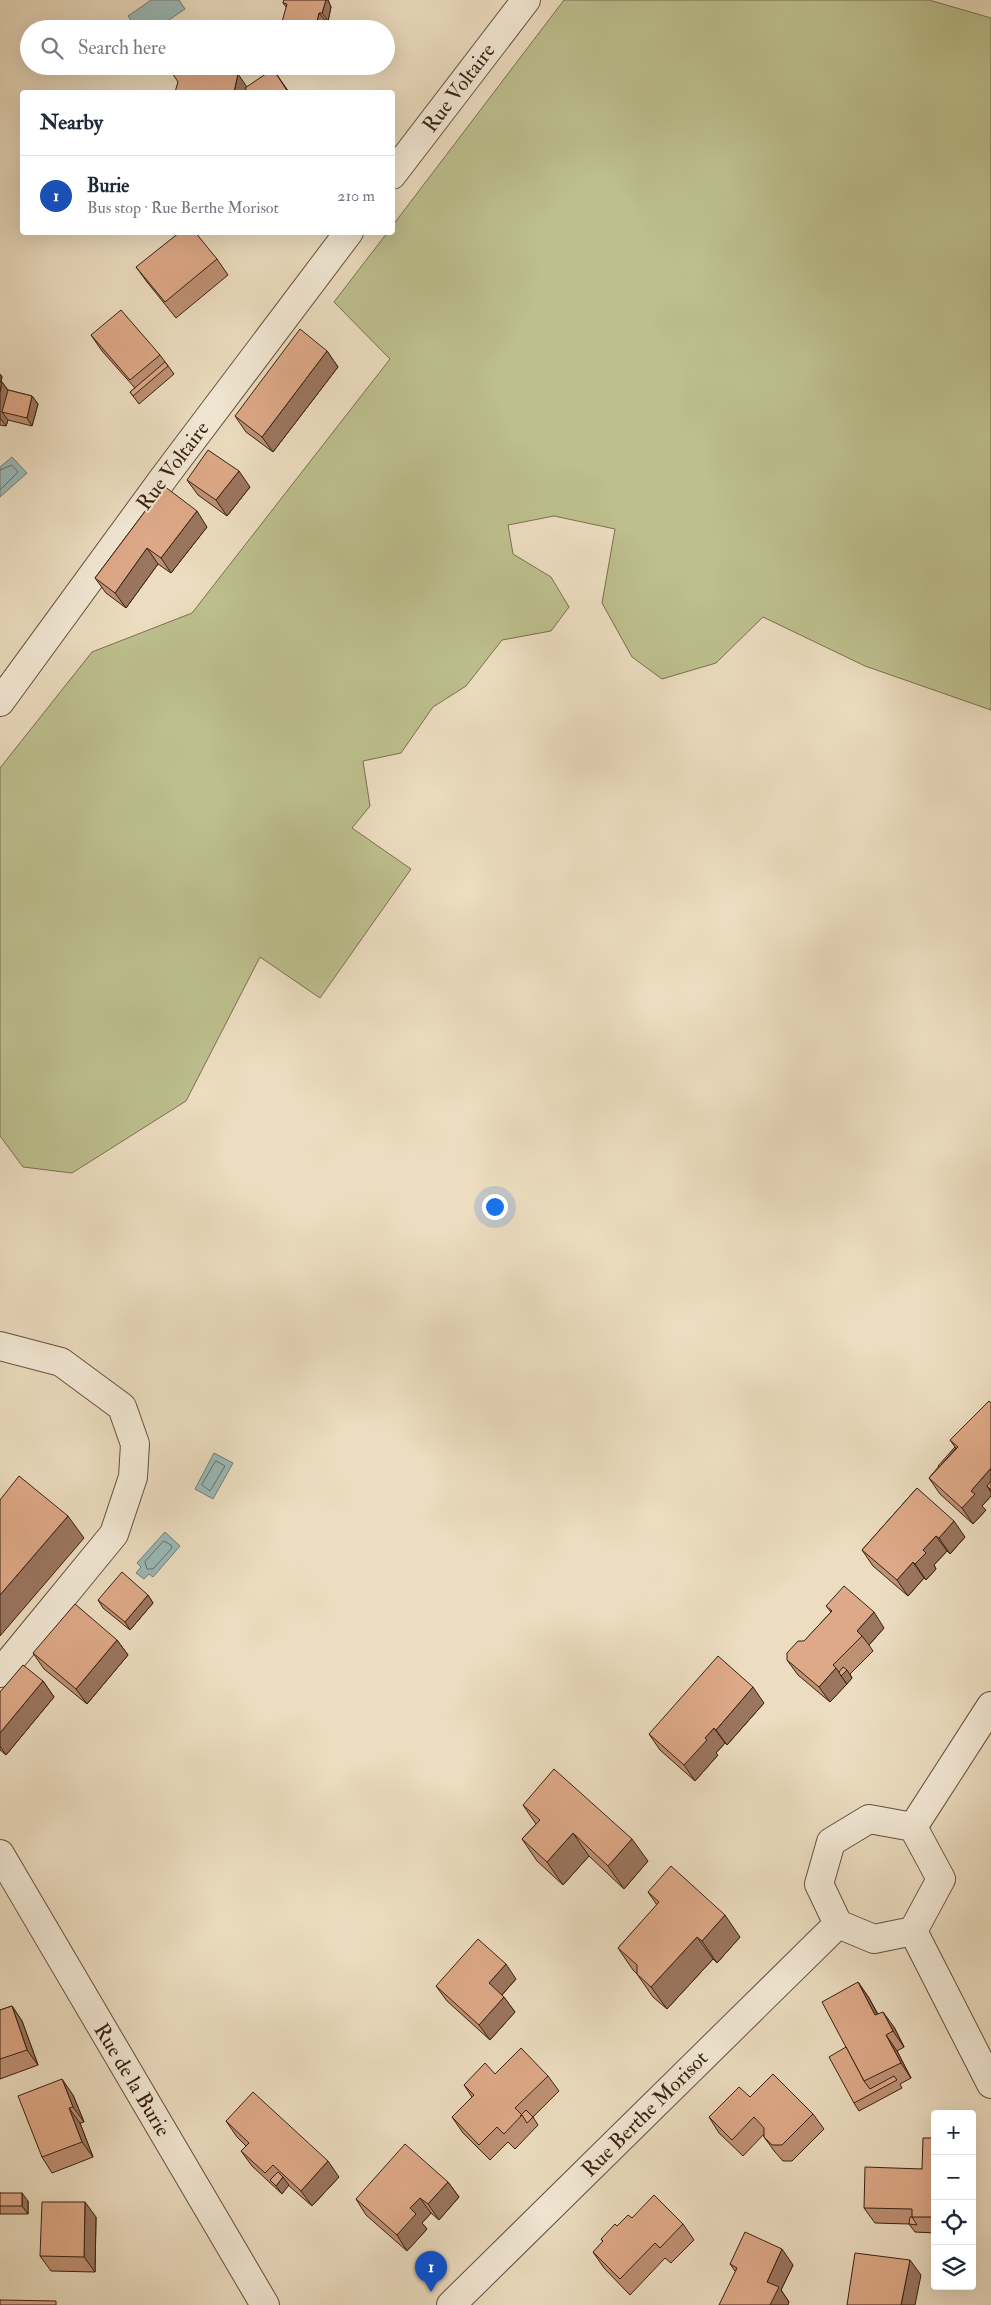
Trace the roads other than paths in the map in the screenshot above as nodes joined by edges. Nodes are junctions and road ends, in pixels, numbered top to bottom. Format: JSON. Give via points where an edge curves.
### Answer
{"nodes":[{"id":1,"x":526,"y":0,"type":"edge"},
{"id":2,"x":395,"y":172,"type":"edge"},
{"id":3,"x":347,"y":235,"type":"edge"},
{"id":4,"x":0,"y":702,"type":"edge"},
{"id":5,"x":0,"y":1346,"type":"edge"},
{"id":6,"x":0,"y":1673,"type":"edge"},
{"id":7,"x":991,"y":1706,"type":"edge"},
{"id":8,"x":912,"y":1827,"type":"junction"},
{"id":9,"x":0,"y":1854,"type":"edge"},
{"id":10,"x":838,"y":1924,"type":"junction"},
{"id":11,"x":912,"y":1931,"type":"junction"},
{"id":12,"x":991,"y":2084,"type":"edge"},
{"id":13,"x":265,"y":2305,"type":"edge"},
{"id":14,"x":451,"y":2305,"type":"edge"}],
"edges":[{"from":1,"to":2,"type":"street","name":"Rue Voltaire"},
{"from":3,"to":4,"type":"street","name":"Rue Voltaire","via":[[164,476]]},
{"from":5,"to":6,"type":"street","via":[[61,1362],[122,1407],[135,1444],[133,1477],[114,1534]]},
{"from":7,"to":8,"type":"street"},
{"from":8,"to":10,"type":"street","via":[[869,1819],[831,1842],[819,1884]]},
{"from":8,"to":11,"type":"street","via":[[941,1879]]},
{"from":9,"to":13,"type":"street","name":"Rue de la Burie"},
{"from":10,"to":11,"type":"street","via":[[874,1939]]},
{"from":10,"to":14,"type":"street","name":"Rue Berthe Morisot"},
{"from":11,"to":12,"type":"street"}]}
